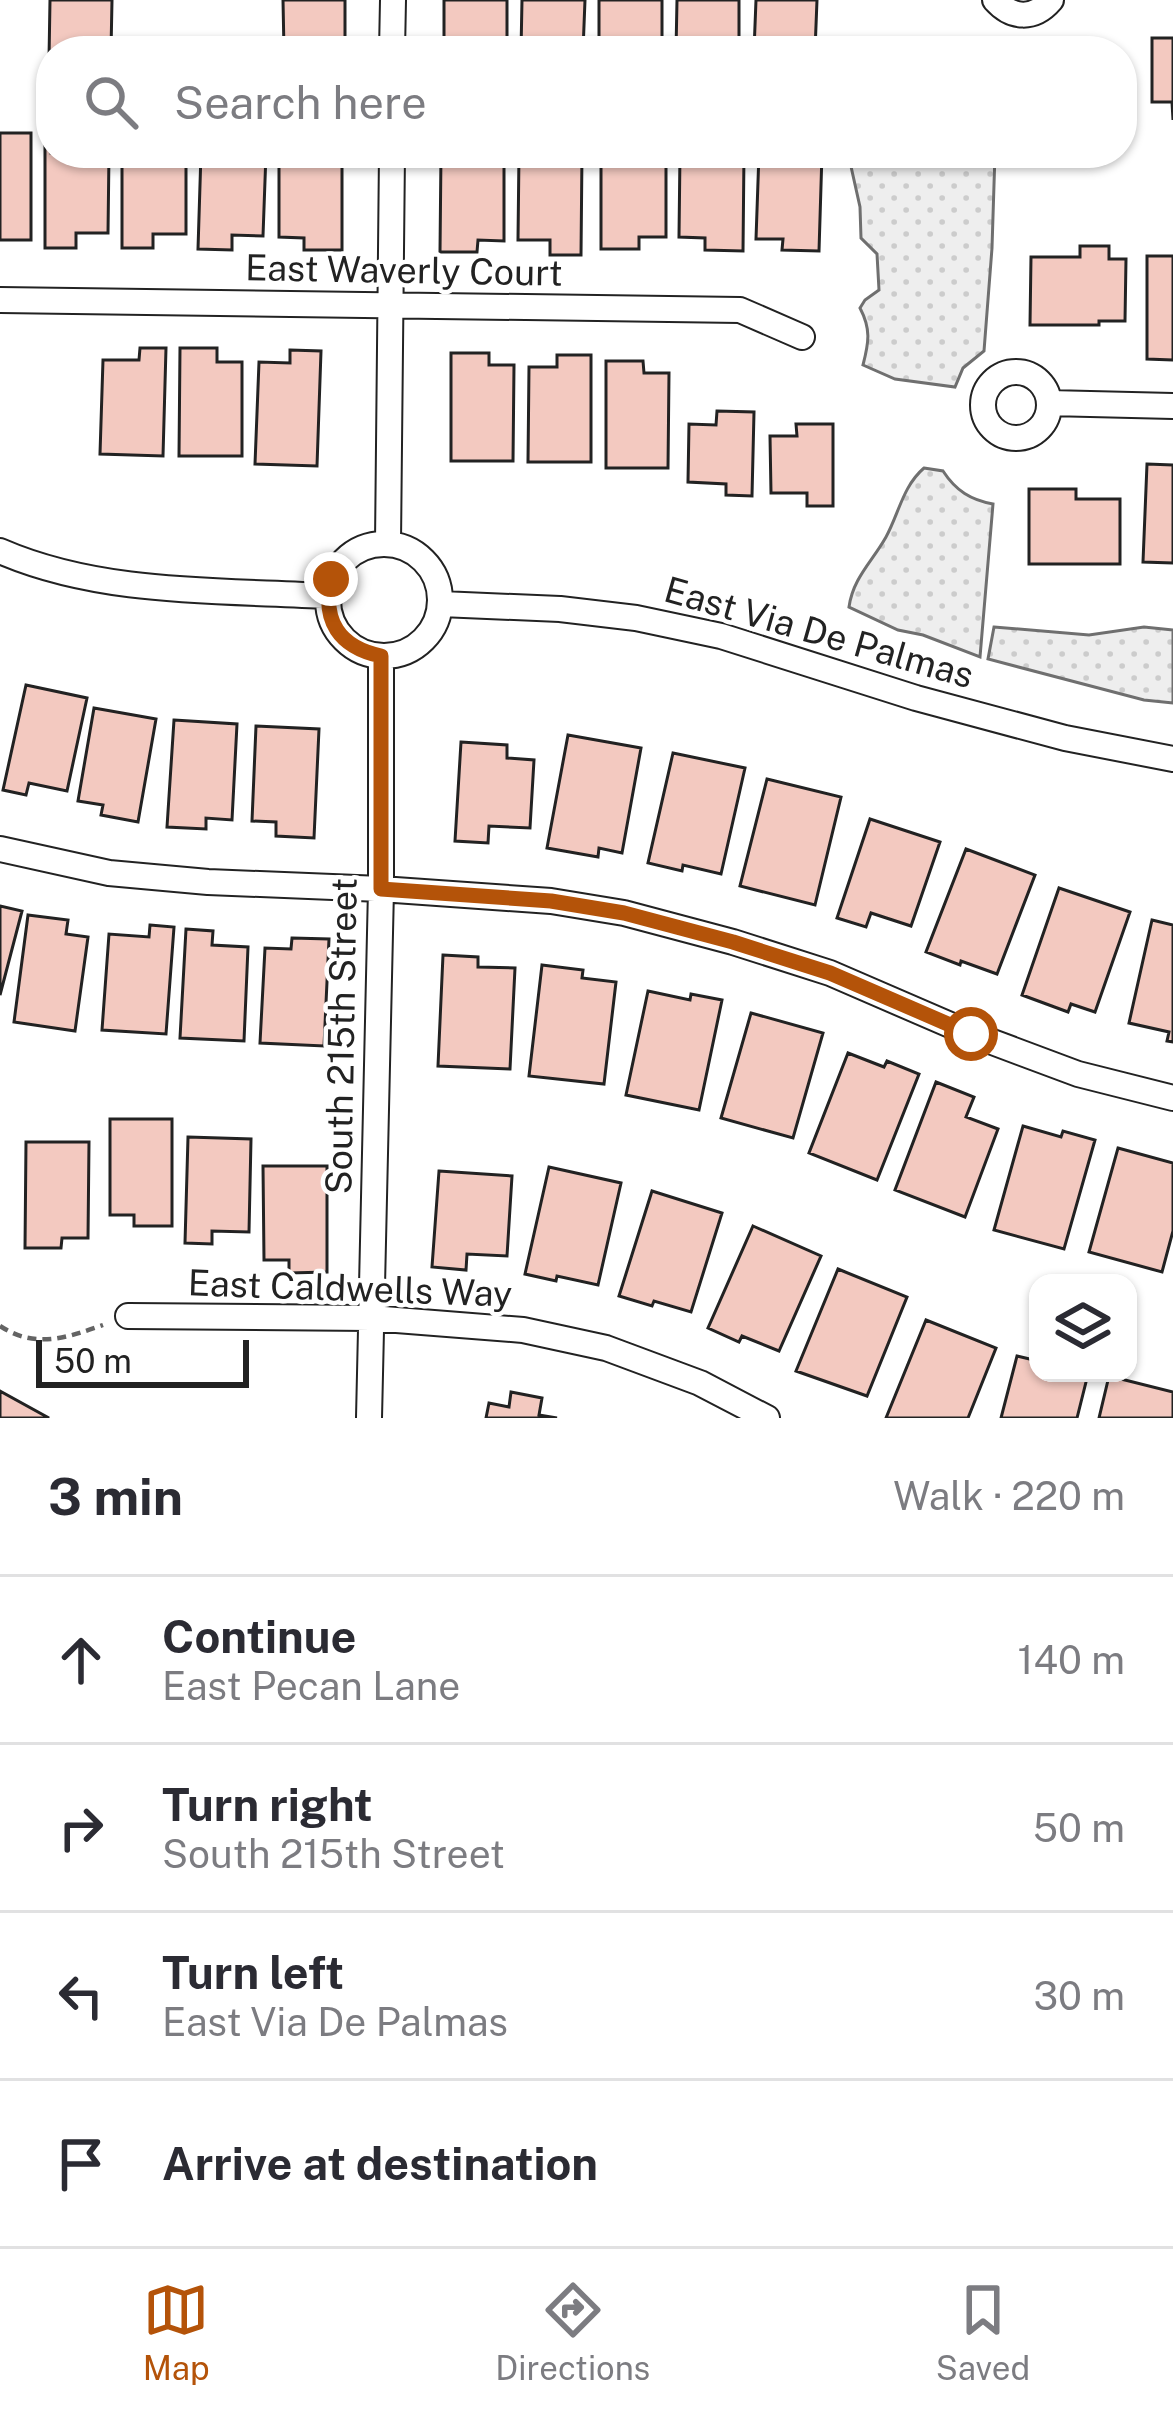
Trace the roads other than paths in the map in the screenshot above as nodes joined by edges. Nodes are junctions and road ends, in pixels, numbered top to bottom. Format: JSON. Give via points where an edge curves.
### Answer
{"nodes":[{"id":1,"x":393,"y":0,"type":"edge"},
{"id":2,"x":994,"y":0,"type":"edge"},
{"id":3,"x":1051,"y":0,"type":"edge"},
{"id":4,"x":392,"y":36,"type":"edge"},
{"id":5,"x":392,"y":168,"type":"edge"},
{"id":6,"x":0,"y":301,"type":"edge"},
{"id":7,"x":390,"y":305,"type":"junction"},
{"id":8,"x":802,"y":337,"type":"dead end"},
{"id":9,"x":1049,"y":404,"type":"dead end"},
{"id":10,"x":1173,"y":406,"type":"edge"},
{"id":11,"x":388,"y":543,"type":"junction"},
{"id":12,"x":0,"y":551,"type":"edge"},
{"id":13,"x":328,"y":596,"type":"junction"},
{"id":14,"x":441,"y":604,"type":"junction"},
{"id":15,"x":381,"y":656,"type":"junction"},
{"id":16,"x":1173,"y":759,"type":"edge"},
{"id":17,"x":0,"y":849,"type":"edge"},
{"id":18,"x":381,"y":889,"type":"junction"},
{"id":19,"x":1173,"y":1098,"type":"edge"},
{"id":20,"x":128,"y":1316,"type":"road end"},
{"id":21,"x":370,"y":1318,"type":"junction"},
{"id":22,"x":369,"y":1418,"type":"edge"},
{"id":23,"x":767,"y":1418,"type":"edge"}],
"edges":[{"from":1,"to":4,"type":"street"},
{"from":2,"to":3,"type":"street","via":[[1024,16]]},
{"from":5,"to":7,"type":"street"},
{"from":6,"to":7,"type":"street","name":"East Waverly Court"},
{"from":7,"to":8,"type":"street","name":"East Waverly Court","via":[[740,310]]},
{"from":7,"to":11,"type":"street"},
{"from":9,"to":10,"type":"street"},
{"from":11,"to":13,"type":"street","via":[[340,563]]},
{"from":11,"to":14,"type":"street","via":[[421,556]]},
{"from":12,"to":13,"type":"street","via":[[98,580]]},
{"from":13,"to":15,"type":"street","via":[[348,644]]},
{"from":14,"to":15,"type":"street","via":[[428,636],[399,655]]},
{"from":14,"to":16,"type":"street","name":"East Via De Palmas","via":[[560,609],[722,636],[937,704]]},
{"from":15,"to":18,"type":"street","name":"South 215th Street"},
{"from":17,"to":18,"type":"street","via":[[109,873]]},
{"from":18,"to":19,"type":"street","via":[[551,901],[689,930],[830,973],[1078,1074]]},
{"from":18,"to":21,"type":"street","name":"South 215th Street"},
{"from":20,"to":21,"type":"street","name":"East Caldwells Way"},
{"from":21,"to":22,"type":"street","name":"South 215th Street"},
{"from":21,"to":23,"type":"street","name":"East Caldwells Way","via":[[523,1330],[606,1348],[700,1382]]}]}
